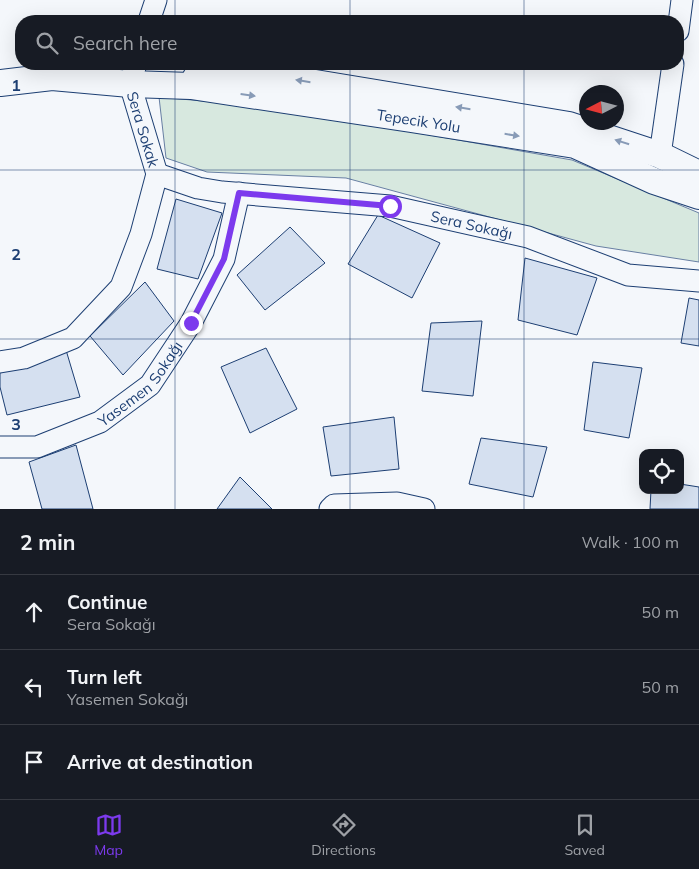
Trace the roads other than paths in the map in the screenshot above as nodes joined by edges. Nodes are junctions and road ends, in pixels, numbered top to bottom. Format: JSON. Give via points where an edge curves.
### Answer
{"nodes":[{"id":1,"x":156,"y":0,"type":"edge"},
{"id":2,"x":682,"y":0,"type":"edge"},
{"id":3,"x":151,"y":15,"type":"edge"},
{"id":4,"x":680,"y":15,"type":"edge"},
{"id":5,"x":672,"y":70,"type":"edge"},
{"id":6,"x":133,"y":74,"type":"edge"},
{"id":7,"x":0,"y":83,"type":"edge"},
{"id":8,"x":660,"y":155,"type":"junction"},
{"id":9,"x":157,"y":174,"type":"junction"},
{"id":10,"x":699,"y":174,"type":"edge"},
{"id":11,"x":654,"y":181,"type":"junction"},
{"id":12,"x":239,"y":193,"type":"junction"},
{"id":13,"x":699,"y":196,"type":"edge"},
{"id":14,"x":699,"y":281,"type":"edge"},
{"id":15,"x":0,"y":362,"type":"edge"},
{"id":16,"x":0,"y":447,"type":"edge"},
{"id":17,"x":330,"y":509,"type":"edge"},
{"id":18,"x":424,"y":509,"type":"edge"}],
"edges":[{"from":1,"to":3,"type":"street"},
{"from":2,"to":4,"type":"street"},
{"from":5,"to":8,"type":"street"},
{"from":6,"to":7,"type":"main road","name":"Tepecik Yolu"},
{"from":8,"to":6,"type":"main road","name":"Tepecik Yolu","one_way":true,"via":[[569,125],[248,72]]},
{"from":6,"to":9,"type":"street","name":"Sera Sokak"},
{"from":6,"to":11,"type":"main road","name":"Tepecik Yolu","one_way":true,"via":[[190,86],[575,146]]},
{"from":8,"to":10,"type":"main road","name":"Tepecik Yolu"},
{"from":8,"to":11,"type":"main road"},
{"from":9,"to":12,"type":"street","name":"Sera Sokağı","via":[[198,188]]},
{"from":9,"to":15,"type":"street","via":[[141,234],[121,287],[73,338],[24,358]]},
{"from":11,"to":13,"type":"main road","name":"Tepecik Yolu"},
{"from":12,"to":14,"type":"street","name":"Sera Sokağı","via":[[390,206],[528,237],[628,275]]},
{"from":12,"to":16,"type":"street","name":"Yasemen Sokağı","via":[[224,259],[191,323],[150,385],[100,422],[37,447]]},
{"from":17,"to":18,"type":"street","via":[[334,505],[397,503]]}]}
